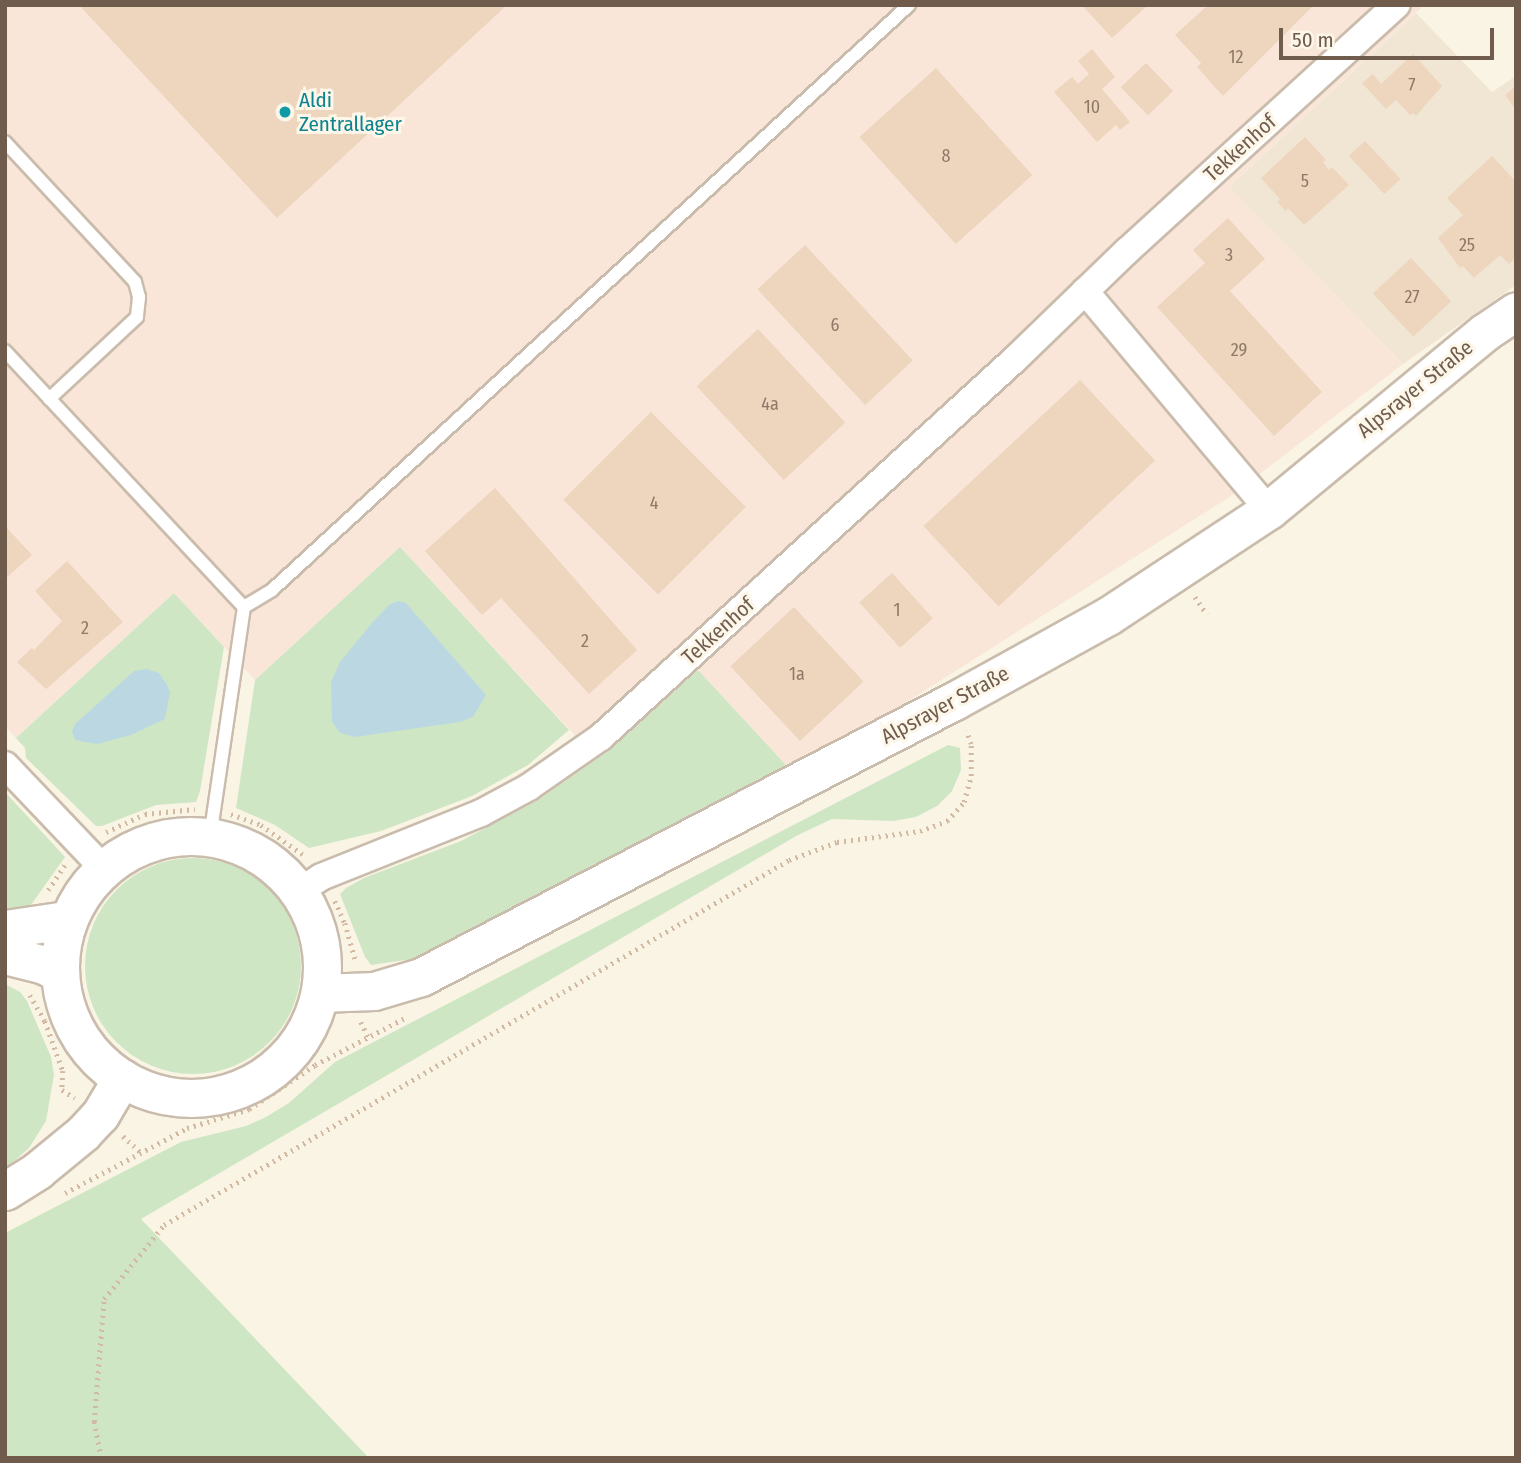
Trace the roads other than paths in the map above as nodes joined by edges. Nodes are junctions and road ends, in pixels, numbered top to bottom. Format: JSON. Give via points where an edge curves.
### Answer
{"nodes":[{"id":1,"x":909,"y":5,"type":"edge"},
{"id":2,"x":1396,"y":5,"type":"edge"},
{"id":3,"x":5,"y":142,"type":"edge"},
{"id":4,"x":1085,"y":292,"type":"junction"},
{"id":5,"x":1516,"y":312,"type":"edge"},
{"id":6,"x":5,"y":351,"type":"edge"},
{"id":7,"x":49,"y":398,"type":"junction"},
{"id":8,"x":1269,"y":510,"type":"junction"},
{"id":9,"x":244,"y":607,"type":"junction"},
{"id":10,"x":5,"y":765,"type":"edge"},
{"id":11,"x":212,"y":824,"type":"junction"},
{"id":12,"x":92,"y":857,"type":"junction"},
{"id":13,"x":310,"y":884,"type":"junction"},
{"id":14,"x":67,"y":920,"type":"junction"},
{"id":15,"x":14,"y":942,"type":"edge"},
{"id":16,"x":61,"y":973,"type":"junction"},
{"id":17,"x":320,"y":993,"type":"junction"},
{"id":18,"x":122,"y":1079,"type":"junction"},
{"id":19,"x":5,"y":1191,"type":"edge"}],
"edges":[{"from":1,"to":9,"type":"lane","via":[[283,580]]},
{"from":2,"to":4,"type":"street","name":"Tekkenhof"},
{"from":3,"to":7,"type":"lane","via":[[135,282],[139,297],[136,317]]},
{"from":4,"to":8,"type":"street"},
{"from":4,"to":13,"type":"street","name":"Tekkenhof","via":[[601,737],[529,787],[481,813]]},
{"from":5,"to":8,"type":"street","name":"Alpsrayer Straße","via":[[1485,332]]},
{"from":6,"to":7,"type":"lane"},
{"from":7,"to":9,"type":"lane"},
{"from":8,"to":17,"type":"street","name":"Alpsrayer Straße","via":[[1108,616],[954,701],[421,977],[358,994]]},
{"from":9,"to":11,"type":"lane"},
{"from":10,"to":12,"type":"street"},
{"from":11,"to":12,"type":"street","via":[[135,849]]},
{"from":11,"to":13,"type":"street"},
{"from":12,"to":14,"type":"street","via":[[85,890]]},
{"from":13,"to":17,"type":"street","via":[[321,946]]},
{"from":14,"to":15,"type":"street"},
{"from":14,"to":16,"type":"street"},
{"from":15,"to":16,"type":"street"},
{"from":16,"to":18,"type":"street","via":[[68,1010],[85,1044]]},
{"from":17,"to":18,"type":"street","via":[[313,1015],[289,1054],[273,1070],[233,1091],[211,1097],[165,1096]]},
{"from":18,"to":19,"type":"street","via":[[100,1115],[64,1150]]}]}
